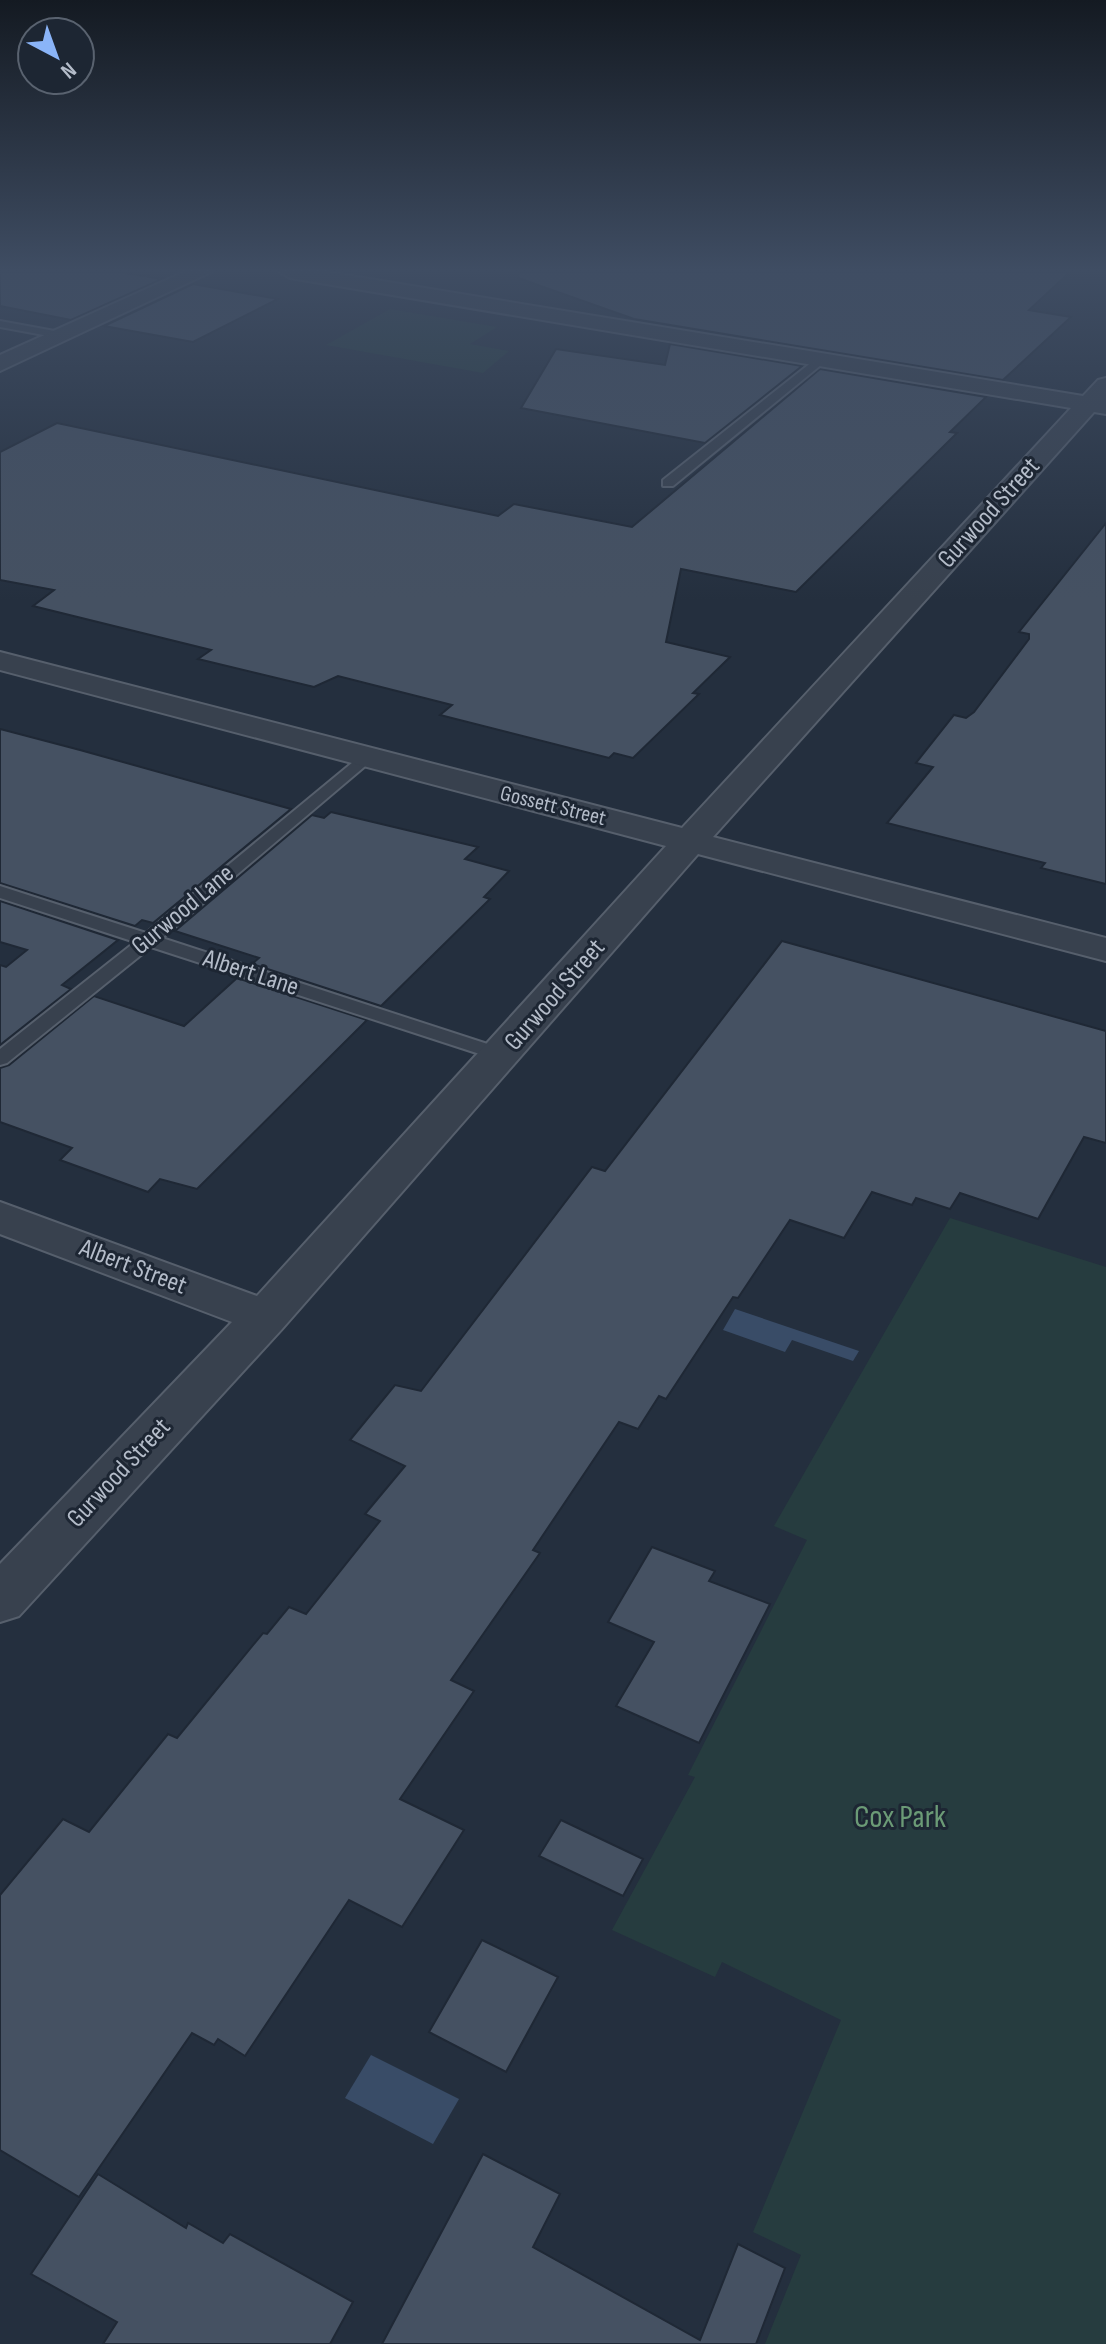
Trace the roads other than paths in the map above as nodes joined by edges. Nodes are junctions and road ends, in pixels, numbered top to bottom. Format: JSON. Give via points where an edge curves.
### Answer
{"nodes":[{"id":1,"x":794,"y":381,"type":"edge"},
{"id":2,"x":974,"y":381,"type":"edge"},
{"id":3,"x":1100,"y":399,"type":"edge"},
{"id":4,"x":668,"y":483,"type":"dead end"},
{"id":5,"x":0,"y":661,"type":"edge"},
{"id":6,"x":364,"y":758,"type":"junction"},
{"id":7,"x":689,"y":842,"type":"junction"},
{"id":8,"x":0,"y":892,"type":"edge"},
{"id":9,"x":149,"y":940,"type":"junction"},
{"id":10,"x":1106,"y":950,"type":"edge"},
{"id":11,"x":502,"y":1055,"type":"junction"},
{"id":12,"x":0,"y":1059,"type":"edge"},
{"id":13,"x":0,"y":1217,"type":"edge"},
{"id":14,"x":265,"y":1317,"type":"junction"},
{"id":15,"x":0,"y":1600,"type":"edge"}],
"edges":[{"from":1,"to":4,"type":"lane"},
{"from":2,"to":3,"type":"street"},
{"from":3,"to":7,"type":"street","name":"Gurwood Street"},
{"from":5,"to":6,"type":"street","name":"Gossett Street"},
{"from":6,"to":7,"type":"street","name":"Gossett Street"},
{"from":6,"to":9,"type":"lane","name":"Gurwood Lane"},
{"from":7,"to":10,"type":"street","name":"Gossett Street"},
{"from":7,"to":11,"type":"street","name":"Gurwood Street"},
{"from":8,"to":9,"type":"lane","name":"Albert Lane"},
{"from":9,"to":11,"type":"lane","name":"Albert Lane"},
{"from":9,"to":12,"type":"lane","name":"Gurwood Lane"},
{"from":11,"to":14,"type":"street","name":"Gurwood Street"},
{"from":13,"to":14,"type":"street","name":"Albert Street"},
{"from":14,"to":15,"type":"street","name":"Gurwood Street"}]}
